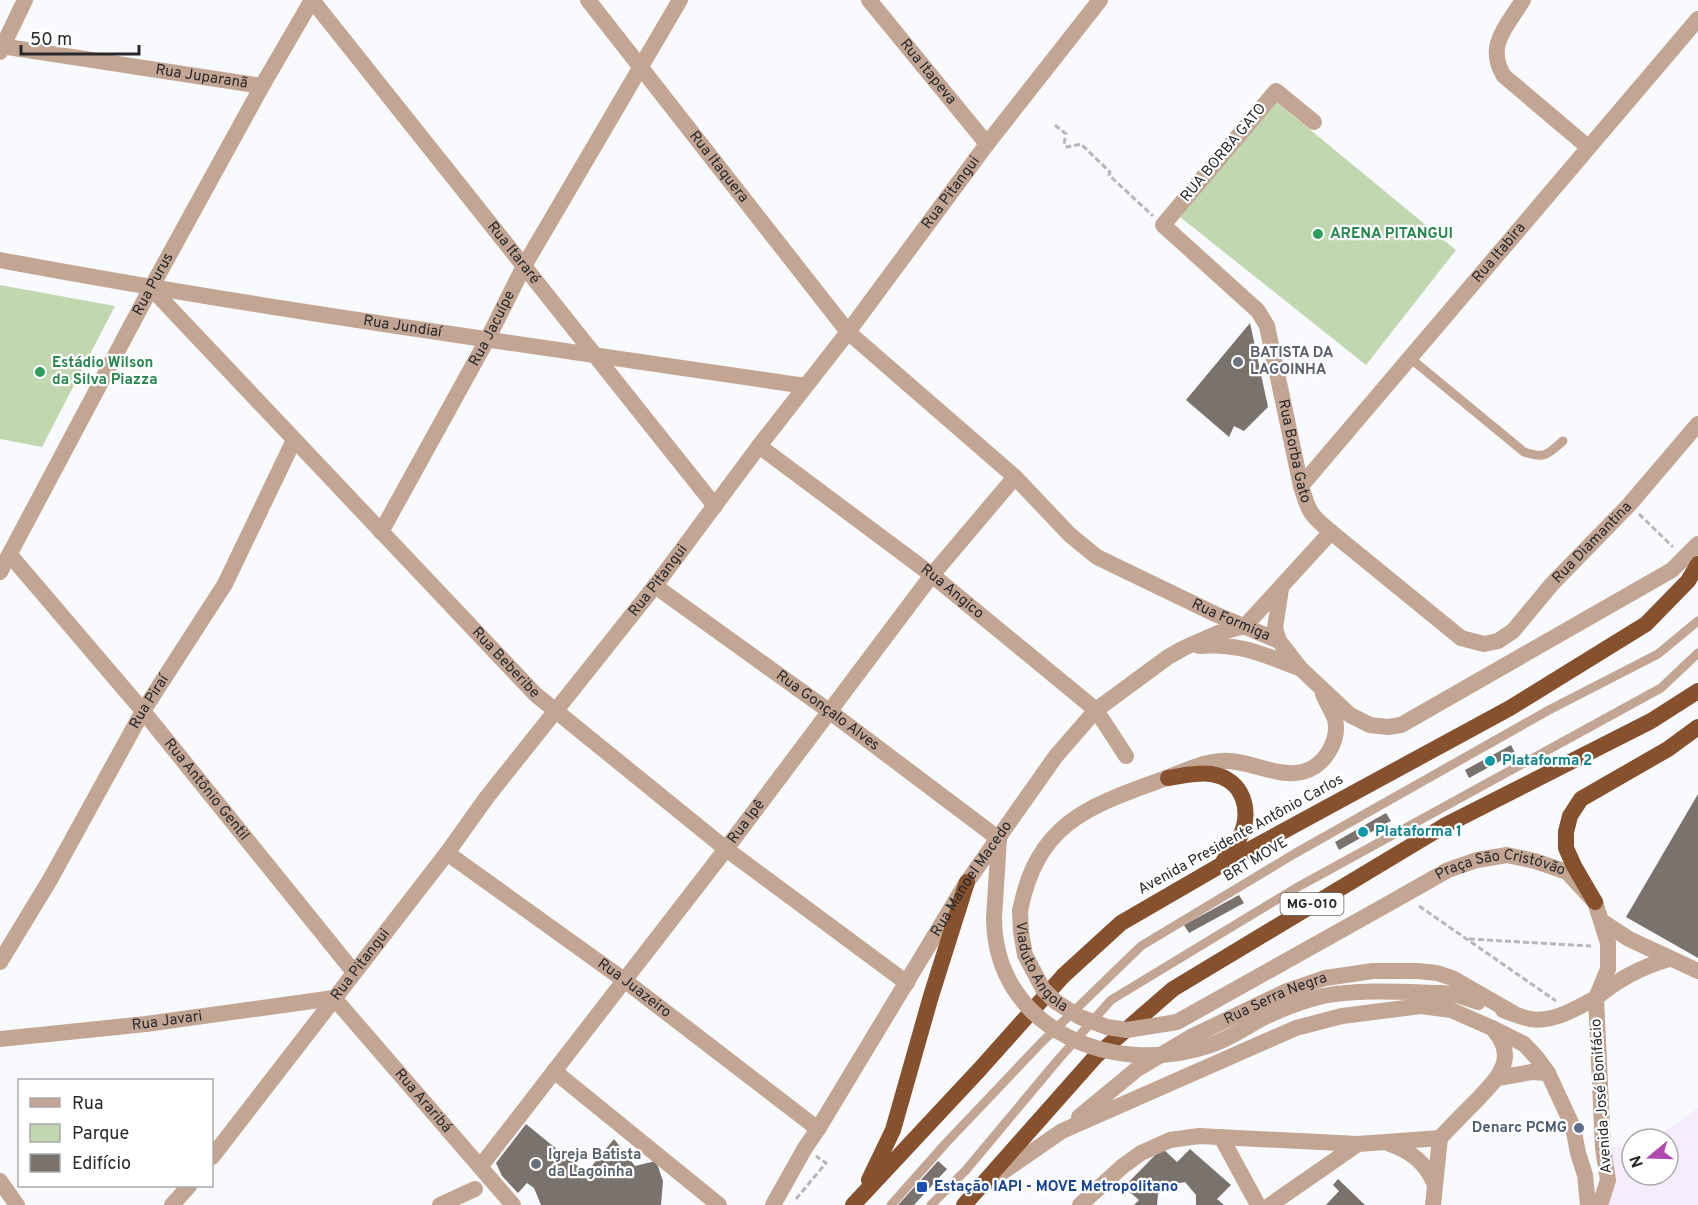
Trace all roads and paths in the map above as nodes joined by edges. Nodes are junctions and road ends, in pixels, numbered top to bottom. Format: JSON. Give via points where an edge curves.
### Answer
{"nodes":[{"id":1,"x":25,"y":0,"type":"edge"},
{"id":2,"x":312,"y":0,"type":"edge"},
{"id":3,"x":588,"y":0,"type":"edge"},
{"id":4,"x":680,"y":0,"type":"edge"},
{"id":5,"x":870,"y":0,"type":"edge"},
{"id":6,"x":1100,"y":0,"type":"edge"},
{"id":7,"x":1523,"y":0,"type":"edge"},
{"id":8,"x":1698,"y":20,"type":"edge"},
{"id":9,"x":1,"y":48,"type":"edge"},
{"id":10,"x":640,"y":66,"type":"junction"},
{"id":11,"x":262,"y":86,"type":"junction"},
{"id":12,"x":1314,"y":122,"type":"dead end"},
{"id":13,"x":1055,"y":125,"type":"dead end"},
{"id":14,"x":987,"y":144,"type":"junction"},
{"id":15,"x":1588,"y":147,"type":"junction"},
{"id":16,"x":1163,"y":225,"type":"junction"},
{"id":17,"x":0,"y":260,"type":"edge"},
{"id":18,"x":524,"y":266,"type":"junction"},
{"id":19,"x":152,"y":288,"type":"junction"},
{"id":20,"x":848,"y":332,"type":"junction"},
{"id":21,"x":487,"y":340,"type":"junction"},
{"id":22,"x":593,"y":354,"type":"junction"},
{"id":23,"x":1410,"y":358,"type":"junction"},
{"id":24,"x":805,"y":386,"type":"junction"},
{"id":25,"x":1698,"y":424,"type":"edge"},
{"id":26,"x":294,"y":440,"type":"junction"},
{"id":27,"x":1563,"y":441,"type":"dead end"},
{"id":28,"x":759,"y":446,"type":"junction"},
{"id":29,"x":1015,"y":477,"type":"junction"},
{"id":30,"x":1301,"y":486,"type":"junction"},
{"id":31,"x":1629,"y":505,"type":"junction"},
{"id":32,"x":715,"y":506,"type":"junction"},
{"id":33,"x":381,"y":532,"type":"junction"},
{"id":34,"x":1331,"y":532,"type":"junction"},
{"id":35,"x":1698,"y":544,"type":"edge"},
{"id":36,"x":10,"y":555,"type":"junction"},
{"id":37,"x":1691,"y":561,"type":"edge"},
{"id":38,"x":0,"y":572,"type":"edge"},
{"id":39,"x":932,"y":574,"type":"junction"},
{"id":40,"x":655,"y":586,"type":"junction"},
{"id":41,"x":1281,"y":588,"type":"junction"},
{"id":42,"x":1698,"y":621,"type":"edge"},
{"id":43,"x":1245,"y":626,"type":"junction"},
{"id":44,"x":1279,"y":641,"type":"junction"},
{"id":45,"x":1474,"y":642,"type":"joint"},
{"id":46,"x":1184,"y":648,"type":"junction"},
{"id":47,"x":1698,"y":653,"type":"edge"},
{"id":48,"x":1300,"y":668,"type":"junction"},
{"id":49,"x":1318,"y":685,"type":"junction"},
{"id":50,"x":1698,"y":691,"type":"edge"},
{"id":51,"x":554,"y":710,"type":"junction"},
{"id":52,"x":1096,"y":710,"type":"junction"},
{"id":53,"x":143,"y":711,"type":"junction"},
{"id":54,"x":829,"y":711,"type":"junction"},
{"id":55,"x":1698,"y":727,"type":"edge"},
{"id":56,"x":1126,"y":756,"type":"dead end"},
{"id":57,"x":1168,"y":778,"type":"junction"},
{"id":58,"x":999,"y":839,"type":"junction"},
{"id":59,"x":726,"y":849,"type":"junction"},
{"id":60,"x":447,"y":853,"type":"junction"},
{"id":61,"x":1221,"y":865,"type":"junction"},
{"id":62,"x":967,"y":882,"type":"junction"},
{"id":63,"x":1595,"y":902,"type":"junction"},
{"id":64,"x":1388,"y":904,"type":"joint"},
{"id":65,"x":1416,"y":904,"type":"dead end"},
{"id":66,"x":1603,"y":922,"type":"junction"},
{"id":67,"x":1467,"y":939,"type":"junction"},
{"id":68,"x":1610,"y":959,"type":"junction"},
{"id":69,"x":1669,"y":959,"type":"junction"},
{"id":70,"x":0,"y":962,"type":"edge"},
{"id":71,"x":353,"y":971,"type":"junction"},
{"id":72,"x":1698,"y":971,"type":"edge"},
{"id":73,"x":624,"y":980,"type":"junction"},
{"id":74,"x":907,"y":983,"type":"junction"},
{"id":75,"x":1449,"y":994,"type":"junction"},
{"id":76,"x":334,"y":998,"type":"junction"},
{"id":77,"x":1596,"y":998,"type":"junction"},
{"id":78,"x":1513,"y":1013,"type":"junction"},
{"id":79,"x":1568,"y":1013,"type":"junction"},
{"id":80,"x":1492,"y":1028,"type":"junction"},
{"id":81,"x":0,"y":1039,"type":"edge"},
{"id":82,"x":554,"y":1071,"type":"junction"},
{"id":83,"x":1548,"y":1073,"type":"junction"},
{"id":84,"x":1498,"y":1077,"type":"junction"},
{"id":85,"x":818,"y":1129,"type":"junction"},
{"id":86,"x":1062,"y":1131,"type":"junction"},
{"id":87,"x":1221,"y":1137,"type":"junction"},
{"id":88,"x":1440,"y":1138,"type":"junction"},
{"id":89,"x":1387,"y":1143,"type":"junction"},
{"id":90,"x":1358,"y":1144,"type":"junction"},
{"id":91,"x":805,"y":1148,"type":"junction"},
{"id":92,"x":1603,"y":1148,"type":"junction"},
{"id":93,"x":1578,"y":1153,"type":"junction"},
{"id":94,"x":213,"y":1156,"type":"edge"},
{"id":95,"x":480,"y":1167,"type":"junction"},
{"id":96,"x":491,"y":1180,"type":"junction"},
{"id":97,"x":0,"y":1181,"type":"edge"},
{"id":98,"x":1436,"y":1186,"type":"junction"},
{"id":99,"x":187,"y":1187,"type":"edge"},
{"id":100,"x":980,"y":1188,"type":"junction"},
{"id":101,"x":472,"y":1197,"type":"edge"},
{"id":102,"x":796,"y":1199,"type":"dead end"},
{"id":103,"x":858,"y":1200,"type":"edge"},
{"id":104,"x":1086,"y":1203,"type":"edge"},
{"id":105,"x":17,"y":1205,"type":"edge"},
{"id":106,"x":172,"y":1205,"type":"edge"},
{"id":107,"x":440,"y":1205,"type":"edge"},
{"id":108,"x":513,"y":1205,"type":"edge"},
{"id":109,"x":719,"y":1205,"type":"edge"},
{"id":110,"x":773,"y":1205,"type":"edge"},
{"id":111,"x":891,"y":1205,"type":"edge"},
{"id":112,"x":931,"y":1205,"type":"edge"},
{"id":113,"x":964,"y":1205,"type":"edge"},
{"id":114,"x":1257,"y":1205,"type":"edge"},
{"id":115,"x":1270,"y":1205,"type":"edge"},
{"id":116,"x":1433,"y":1205,"type":"edge"},
{"id":117,"x":1588,"y":1205,"type":"edge"},
{"id":118,"x":1600,"y":1205,"type":"edge"}],
"edges":[{"from":1,"to":9,"type":"street"},
{"from":2,"to":11,"type":"street","name":"Rua Purus"},
{"from":2,"to":18,"type":"street","name":"Rua Itararé"},
{"from":3,"to":10,"type":"street","name":"Rua Itaquera"},
{"from":4,"to":10,"type":"street","name":"Rua Jacuípe"},
{"from":5,"to":14,"type":"street","name":"Rua Itapeva"},
{"from":6,"to":14,"type":"street","name":"Rua Pitangui"},
{"from":7,"to":15,"type":"street","via":[[1496,45],[1497,65],[1504,76]]},
{"from":8,"to":15,"type":"street","name":"Rua Itabira"},
{"from":9,"to":11,"type":"street","name":"Rua Juparanã"},
{"from":10,"to":18,"type":"street","name":"Rua Jacuípe"},
{"from":10,"to":20,"type":"street","name":"Rua Itaquera"},
{"from":11,"to":19,"type":"street","name":"Rua Purus"},
{"from":12,"to":16,"type":"street","name":"RUA BORBA GATO","via":[[1276,91]]},
{"from":13,"to":16,"type":"path","via":[[1066,134],[1067,147],[1081,144]]},
{"from":14,"to":20,"type":"street","name":"Rua Pitangui"},
{"from":15,"to":23,"type":"street","name":"Rua Itabira"},
{"from":16,"to":30,"type":"street","name":"Rua Borba Gato","via":[[1258,310],[1267,326]]},
{"from":17,"to":19,"type":"street","name":"Rua Jundiaí"},
{"from":18,"to":21,"type":"street","name":"Rua Jacuípe"},
{"from":18,"to":22,"type":"street","name":"Rua Itararé"},
{"from":19,"to":21,"type":"street","name":"Rua Jundiaí"},
{"from":19,"to":26,"type":"street","name":"Rua Beberibe"},
{"from":19,"to":36,"type":"street","name":"Rua Purus"},
{"from":20,"to":24,"type":"street","name":"Rua Pitangui"},
{"from":20,"to":29,"type":"street","name":"Rua Formiga"},
{"from":21,"to":22,"type":"street","name":"Rua Jundiaí"},
{"from":21,"to":33,"type":"street","name":"Rua Jacuípe"},
{"from":22,"to":24,"type":"street","name":"Rua Jundiaí"},
{"from":22,"to":32,"type":"street","name":"Rua Itararé"},
{"from":23,"to":27,"type":"lane","via":[[1524,452],[1539,457]]},
{"from":23,"to":30,"type":"street","name":"Rua Itabira"},
{"from":24,"to":28,"type":"street","name":"Rua Pitangui"},
{"from":25,"to":31,"type":"street","name":"Rua Diamantina"},
{"from":26,"to":33,"type":"street","name":"Rua Beberibe"},
{"from":26,"to":53,"type":"street","name":"Rua Piraí","via":[[225,584]]},
{"from":28,"to":32,"type":"street","name":"Rua Pitangui"},
{"from":28,"to":39,"type":"street","name":"Rua Angico"},
{"from":29,"to":39,"type":"street","name":"Rua Ipê"},
{"from":29,"to":43,"type":"street","name":"Rua Formiga","via":[[1097,557]]},
{"from":30,"to":34,"type":"street","name":"Rua Borba Gato","via":[[1309,511]]},
{"from":31,"to":37,"type":"path"},
{"from":31,"to":45,"type":"street","name":"Rua Diamantina","via":[[1552,584],[1513,631],[1498,641]]},
{"from":32,"to":40,"type":"street","name":"Rua Pitangui"},
{"from":33,"to":51,"type":"street","name":"Rua Beberibe","via":[[514,674]]},
{"from":34,"to":41,"type":"street"},
{"from":34,"to":45,"type":"street","name":"Rua Borba Gato","via":[[1461,638]]},
{"from":35,"to":37,"type":"street","name":"Rua Formiga"},
{"from":36,"to":38,"type":"street","name":"Rua Purus"},
{"from":36,"to":53,"type":"street","name":"Rua Antônio Gentil"},
{"from":37,"to":49,"type":"street","name":"Rua Formiga","via":[[1401,725],[1370,725],[1350,715]]},
{"from":37,"to":61,"type":"highway","name":"Avenida Presidente Antônio Carlos","via":[[1688,581],[1646,624],[1510,708]]},
{"from":39,"to":52,"type":"street","name":"Rua Angico"},
{"from":39,"to":54,"type":"street","name":"Rua Ipê"},
{"from":40,"to":51,"type":"street","name":"Rua Pitangui"},
{"from":40,"to":54,"type":"street","name":"Rua Gonçalo Alves"},
{"from":41,"to":43,"type":"street"},
{"from":41,"to":44,"type":"street","via":[[1275,628]]},
{"from":42,"to":111,"type":"lane","name":"BRT MOVE","via":[[1658,654],[1538,716],[1141,946],[1033,1052]]},
{"from":43,"to":44,"type":"street","name":"Rua Formiga"},
{"from":43,"to":46,"type":"street","name":"Rua Manoel Macedo"},
{"from":44,"to":48,"type":"street","name":"Rua Formiga"},
{"from":46,"to":48,"type":"street","via":[[1217,645],[1252,649]]},
{"from":46,"to":52,"type":"street","name":"Rua Manoel Macedo"},
{"from":47,"to":112,"type":"lane","via":[[1661,688],[1296,888],[1111,1000],[966,1170]]},
{"from":48,"to":49,"type":"street","name":"Rua Formiga"},
{"from":49,"to":57,"type":"street","name":"Viaduto Angola","via":[[1335,719],[1335,734],[1331,750],[1317,766],[1288,773],[1222,760]]},
{"from":50,"to":100,"type":"highway","number":"MG-010","via":[[1651,721],[1444,826],[1173,989],[1095,1056]]},
{"from":51,"to":59,"type":"street","name":"Rua Beberibe"},
{"from":51,"to":60,"type":"street","name":"Rua Pitangui"},
{"from":52,"to":56,"type":"street","name":"Rua Angico"},
{"from":52,"to":58,"type":"street","name":"Rua Manoel Macedo","via":[[1056,756]]},
{"from":53,"to":70,"type":"street","name":"Rua Piraí"},
{"from":53,"to":71,"type":"street","name":"Rua Antônio Gentil"},
{"from":54,"to":58,"type":"street","name":"Rua Gonçalo Alves"},
{"from":54,"to":59,"type":"street","name":"Rua Ipê"},
{"from":55,"to":63,"type":"highway","via":[[1668,749],[1581,799],[1570,816],[1566,848]]},
{"from":57,"to":61,"type":"highway","via":[[1211,774],[1233,784],[1243,795],[1245,821]]},
{"from":57,"to":64,"type":"street","name":"Viaduto Angola","bridge":true,"via":[[1109,799],[1067,822],[1049,841],[1025,885],[1020,911],[1025,955],[1043,989],[1080,1017],[1127,1030],[1178,1022]]},
{"from":58,"to":62,"type":"street","name":"Rua Manoel Macedo"},
{"from":58,"to":75,"type":"street","name":"Viaduto Angola","bridge":true,"via":[[994,936],[1004,974],[1017,995],[1053,1029],[1102,1049],[1151,1055],[1212,1045],[1274,1014],[1323,996]]},
{"from":59,"to":73,"type":"street","name":"Rua Ipê"},
{"from":59,"to":74,"type":"street","name":"Rua Beberibe"},
{"from":60,"to":71,"type":"street","name":"Rua Pitangui"},
{"from":60,"to":73,"type":"street","name":"Rua Juazeiro"},
{"from":61,"to":103,"type":"highway","name":"Avenida Presidente Antônio Carlos","via":[[1121,923],[1088,953]]},
{"from":62,"to":74,"type":"street","name":"Rua Manoel Macedo"},
{"from":62,"to":103,"type":"highway","via":[[893,1130]]},
{"from":63,"to":64,"type":"street","name":"Praça São Cristóvão","via":[[1567,872],[1507,855],[1448,870]]},
{"from":63,"to":66,"type":"street","name":"Praça São Cristóvão"},
{"from":65,"to":67,"type":"path"},
{"from":66,"to":68,"type":"street","name":"Praça São Cristóvão"},
{"from":66,"to":69,"type":"street"},
{"from":67,"to":68,"type":"path","via":[[1594,946]]},
{"from":67,"to":79,"type":"path","via":[[1551,996]]},
{"from":68,"to":77,"type":"street","name":"Praça São Cristóvão"},
{"from":69,"to":72,"type":"street"},
{"from":69,"to":77,"type":"street","name":"Avenida José Bonifácio","via":[[1624,976]]},
{"from":71,"to":76,"type":"street","name":"Rua Pitangui"},
{"from":73,"to":82,"type":"street","name":"Rua Ipê"},
{"from":73,"to":85,"type":"street","name":"Rua Juazeiro"},
{"from":74,"to":85,"type":"street","name":"Rua Manoel Macedo"},
{"from":75,"to":78,"type":"street"},
{"from":75,"to":80,"type":"street"},
{"from":76,"to":81,"type":"street","name":"Rua Javari"},
{"from":76,"to":94,"type":"street","name":"Rua Pitangui"},
{"from":76,"to":95,"type":"street","name":"Rua Araribá"},
{"from":77,"to":79,"type":"street"},
{"from":77,"to":92,"type":"street","name":"Avenida José Bonifácio"},
{"from":78,"to":79,"type":"street","via":[[1531,1019]]},
{"from":78,"to":86,"type":"street","name":"Rua Serra Negra","via":[[1437,973],[1374,971],[1307,983],[1193,1036],[1137,1069]]},
{"from":80,"to":83,"type":"street","name":"Avenida José Bonifácio","via":[[1524,1044]]},
{"from":80,"to":84,"type":"street","via":[[1505,1049]]},
{"from":80,"to":86,"type":"street","name":"Rua Serra Negra","via":[[1451,1010],[1421,1006],[1313,1022]]},
{"from":82,"to":95,"type":"street","name":"Rua Ipê"},
{"from":82,"to":109,"type":"street"},
{"from":83,"to":84,"type":"street"},
{"from":83,"to":93,"type":"street","name":"Avenida José Bonifácio","via":[[1573,1127]]},
{"from":84,"to":88,"type":"street"},
{"from":85,"to":91,"type":"street","name":"Rua Manoel Macedo"},
{"from":86,"to":100,"type":"street","name":"Rua Serra Negra"},
{"from":87,"to":90,"type":"street"},
{"from":87,"to":104,"type":"street","via":[[1170,1140],[1151,1149],[1123,1166]]},
{"from":87,"to":114,"type":"street"},
{"from":88,"to":89,"type":"street"},
{"from":88,"to":98,"type":"street"},
{"from":89,"to":90,"type":"street"},
{"from":89,"to":98,"type":"street","via":[[1413,1154]]},
{"from":90,"to":115,"type":"street"},
{"from":91,"to":102,"type":"path","via":[[826,1163]]},
{"from":91,"to":110,"type":"street","name":"Rua Manoel Macedo"},
{"from":92,"to":93,"type":"street","via":[[1588,1156]]},
{"from":92,"to":118,"type":"street","name":"Avenida José Bonifácio","via":[[1608,1180]]},
{"from":93,"to":117,"type":"street","name":"Avenida José Bonifácio"},
{"from":95,"to":96,"type":"street","name":"Rua Araribá"},
{"from":96,"to":101,"type":"street"},
{"from":96,"to":108,"type":"street","name":"Rua Araribá"},
{"from":97,"to":105,"type":"street"},
{"from":98,"to":116,"type":"street"},
{"from":99,"to":106,"type":"street"},
{"from":100,"to":113,"type":"highway","number":"MG-010"},
{"from":101,"to":107,"type":"street"}]}
